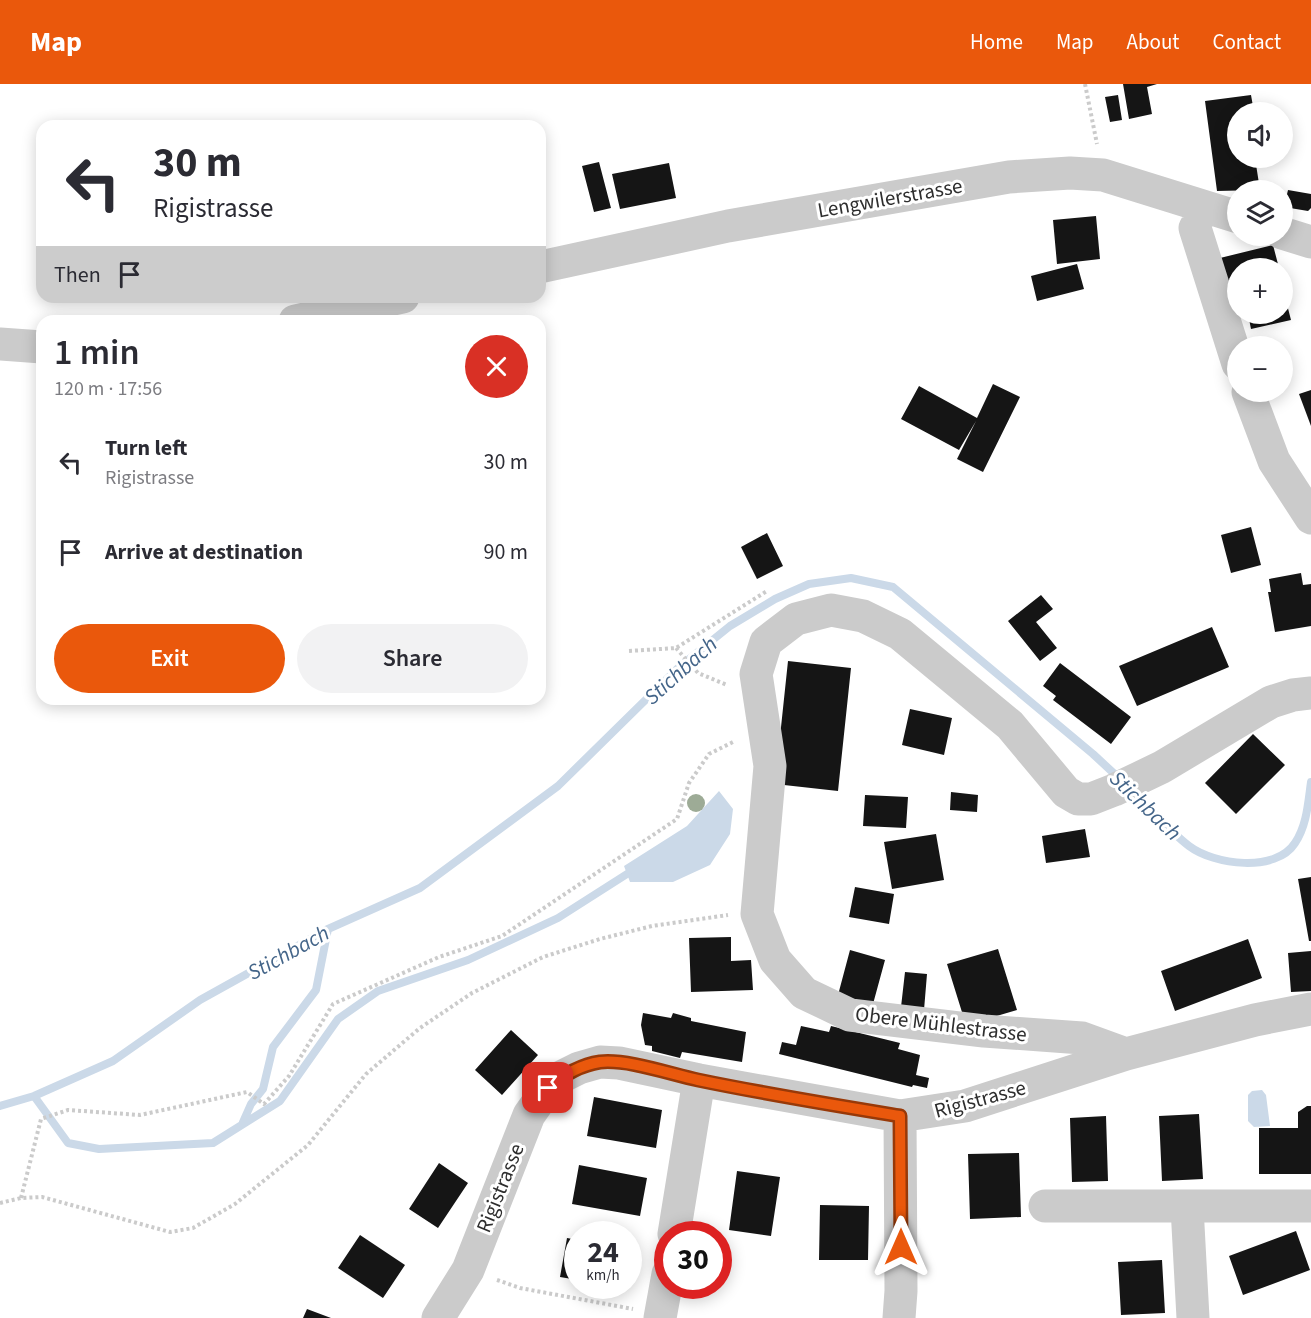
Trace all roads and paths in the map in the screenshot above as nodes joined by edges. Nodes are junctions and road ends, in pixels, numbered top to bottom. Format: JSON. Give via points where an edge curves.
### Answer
{"nodes":[{"id":1,"x":1085,"y":84,"type":"edge"},
{"id":2,"x":1103,"y":175,"type":"junction"},
{"id":3,"x":1227,"y":214,"type":"edge"},
{"id":4,"x":1195,"y":228,"type":"dead end"},
{"id":5,"x":1293,"y":236,"type":"edge"},
{"id":6,"x":1311,"y":242,"type":"edge"},
{"id":7,"x":546,"y":266,"type":"edge"},
{"id":8,"x":376,"y":303,"type":"edge"},
{"id":9,"x":322,"y":315,"type":"edge"},
{"id":10,"x":1229,"y":336,"type":"edge"},
{"id":11,"x":0,"y":344,"type":"edge"},
{"id":12,"x":36,"y":347,"type":"edge"},
{"id":13,"x":1252,"y":402,"type":"edge"},
{"id":14,"x":1311,"y":518,"type":"edge"},
{"id":15,"x":767,"y":591,"type":"dead end"},
{"id":16,"x":676,"y":648,"type":"junction"},
{"id":17,"x":628,"y":651,"type":"dead end"},
{"id":18,"x":698,"y":673,"type":"dead end"},
{"id":19,"x":1311,"y":693,"type":"edge"},
{"id":20,"x":761,"y":707,"type":"junction"},
{"id":21,"x":757,"y":914,"type":"junction"},
{"id":22,"x":1311,"y":1009,"type":"edge"},
{"id":23,"x":1126,"y":1054,"type":"junction"},
{"id":24,"x":699,"y":1080,"type":"junction"},
{"id":25,"x":900,"y":1116,"type":"junction"},
{"id":26,"x":21,"y":1198,"type":"junction"},
{"id":27,"x":0,"y":1203,"type":"edge"},
{"id":28,"x":1045,"y":1206,"type":"dead end"},
{"id":29,"x":1311,"y":1206,"type":"edge"},
{"id":30,"x":1187,"y":1207,"type":"junction"},
{"id":31,"x":676,"y":1221,"type":"edge"},
{"id":32,"x":520,"y":1288,"type":"dead end"},
{"id":33,"x":663,"y":1299,"type":"edge"},
{"id":34,"x":617,"y":1306,"type":"dead end"},
{"id":35,"x":438,"y":1318,"type":"edge"},
{"id":36,"x":660,"y":1318,"type":"edge"},
{"id":37,"x":899,"y":1318,"type":"edge"},
{"id":38,"x":1192,"y":1318,"type":"edge"}],
"edges":[{"from":1,"to":2,"type":"path"},
{"from":2,"to":3,"type":"street","name":"Lengwilerstrasse"},
{"from":2,"to":7,"type":"street","name":"Lengwilerstrasse","via":[[1009,177],[728,226]]},
{"from":4,"to":10,"type":"street"},
{"from":5,"to":6,"type":"street"},
{"from":8,"to":9,"type":"street"},
{"from":11,"to":12,"type":"street"},
{"from":13,"to":14,"type":"street","via":[[1274,461]]},
{"from":15,"to":16,"type":"path"},
{"from":16,"to":17,"type":"path"},
{"from":16,"to":18,"type":"path"},
{"from":19,"to":20,"type":"street","name":"Obere Mühlestrasse","via":[[1271,702],[1128,784],[1090,799],[1078,799],[1066,792],[1010,724],[900,634],[863,616],[831,610],[796,619],[766,642],[756,674]]},
{"from":20,"to":21,"type":"street","name":"Obere Mühlestrasse","via":[[770,766]]},
{"from":20,"to":26,"type":"path","via":[[735,742],[709,754],[689,783],[678,819],[502,936],[439,957],[333,1004],[288,1076],[264,1104],[247,1092],[140,1115],[68,1110],[41,1119]]},
{"from":21,"to":23,"type":"street","name":"Obere Mühlestrasse","via":[[775,960],[804,993],[850,1015],[1083,1038]]},
{"from":21,"to":26,"type":"path","via":[[712,915],[600,939],[543,957],[472,993],[420,1028],[366,1074],[308,1145],[235,1204],[193,1228],[170,1232],[53,1200]]},
{"from":22,"to":23,"type":"street","name":"Rigistrasse"},
{"from":23,"to":25,"type":"street","name":"Rigistrasse","via":[[965,1106]]},
{"from":24,"to":25,"type":"street","name":"Rigistrasse"},
{"from":24,"to":31,"type":"street"},
{"from":24,"to":35,"type":"street","name":"Rigistrasse","via":[[600,1062],[561,1077],[548,1088],[529,1115],[468,1270]]},
{"from":25,"to":37,"type":"street"},
{"from":26,"to":27,"type":"path"},
{"from":28,"to":30,"type":"street"},
{"from":29,"to":30,"type":"street"},
{"from":30,"to":38,"type":"street"},
{"from":32,"to":34,"type":"path"},
{"from":33,"to":36,"type":"street"}]}
